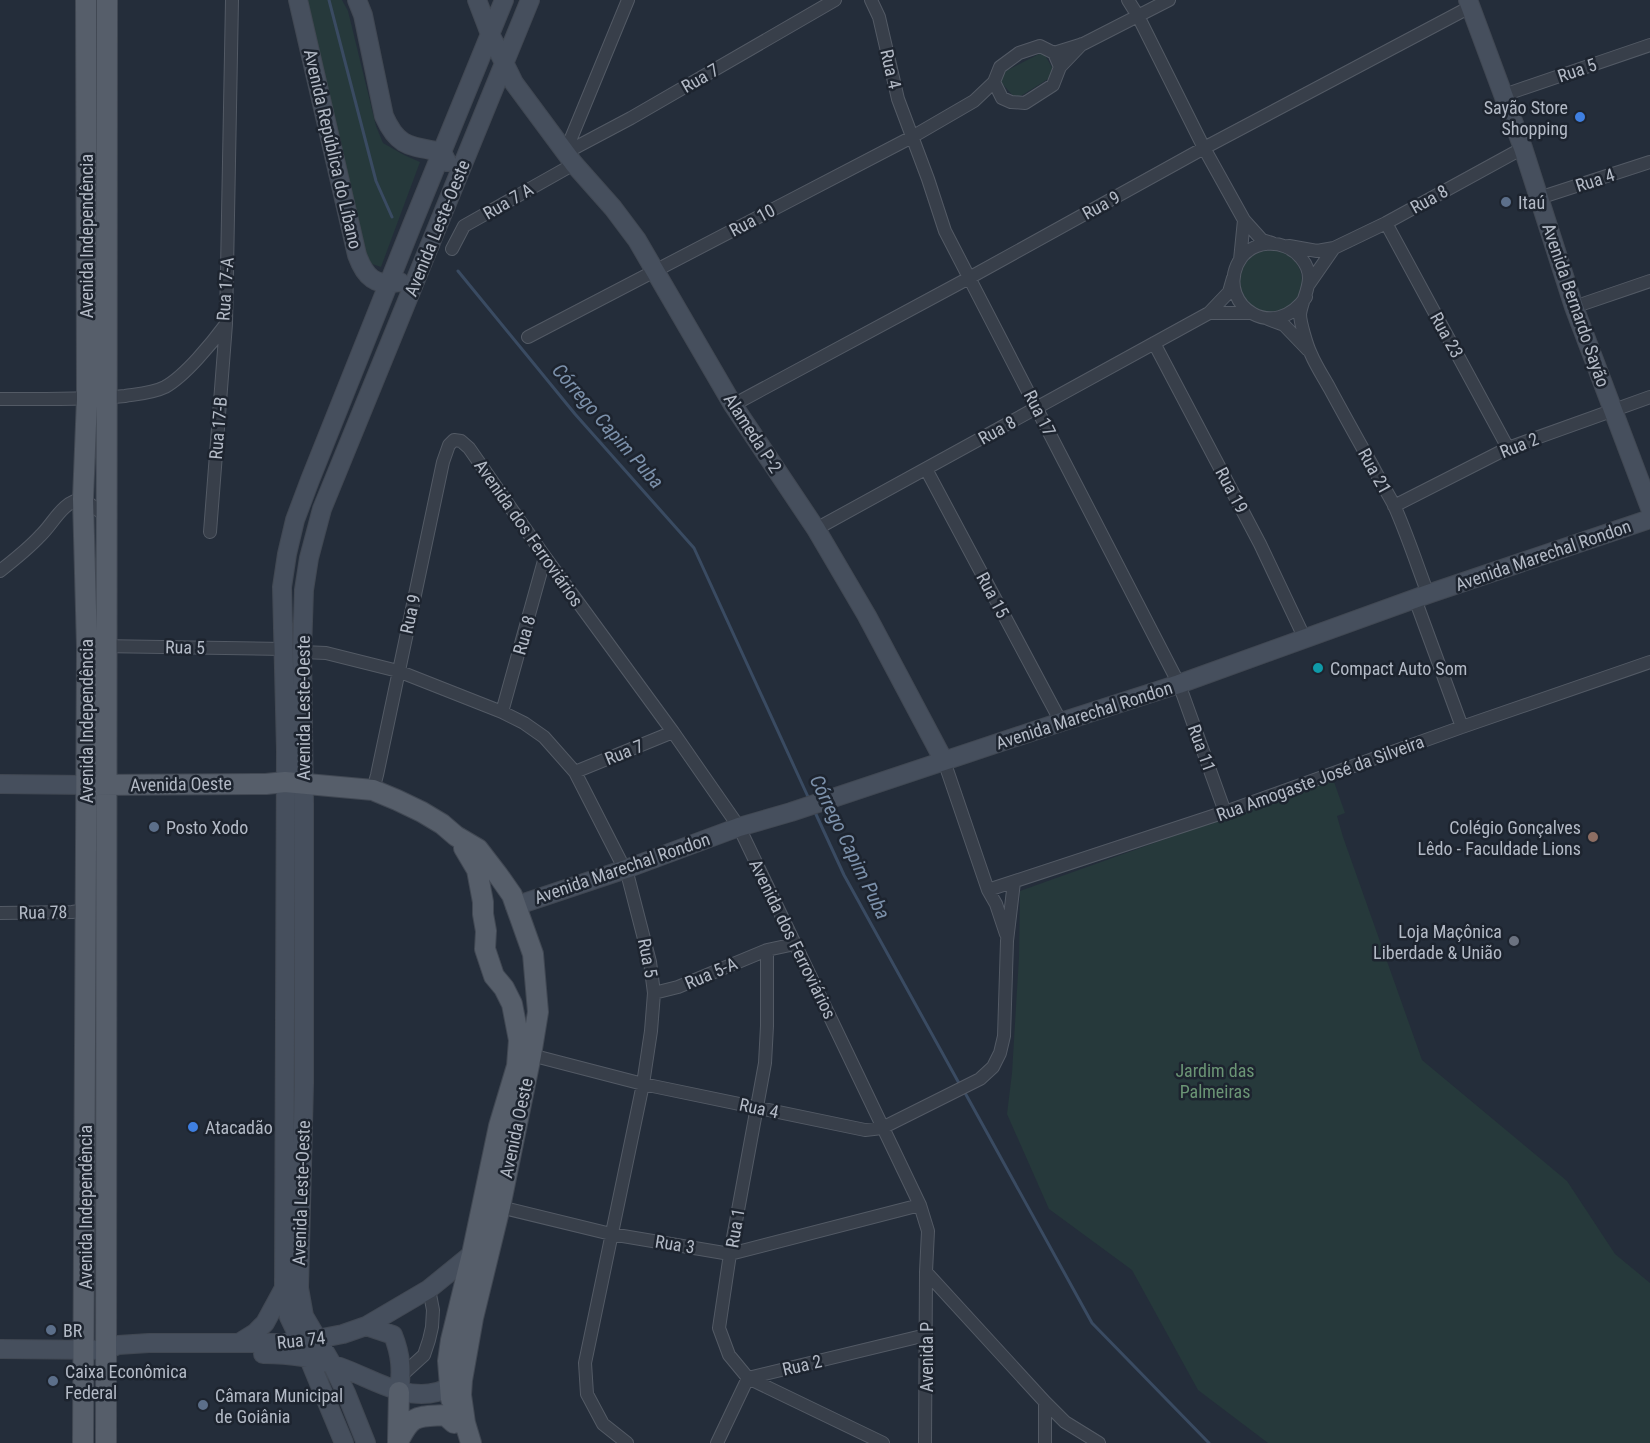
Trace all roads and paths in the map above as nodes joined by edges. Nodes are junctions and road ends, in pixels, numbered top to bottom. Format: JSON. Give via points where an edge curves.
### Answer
{"nodes":[{"id":1,"x":86,"y":0,"type":"edge"},
{"id":2,"x":107,"y":0,"type":"edge"},
{"id":3,"x":232,"y":0,"type":"edge"},
{"id":4,"x":298,"y":0,"type":"edge"},
{"id":5,"x":357,"y":0,"type":"edge"},
{"id":6,"x":477,"y":0,"type":"edge"},
{"id":7,"x":504,"y":0,"type":"edge"},
{"id":8,"x":530,"y":0,"type":"edge"},
{"id":9,"x":628,"y":0,"type":"edge"},
{"id":10,"x":834,"y":0,"type":"edge"},
{"id":11,"x":871,"y":0,"type":"edge"},
{"id":12,"x":1128,"y":0,"type":"edge"},
{"id":13,"x":1169,"y":0,"type":"edge"},
{"id":14,"x":1469,"y":4,"type":"edge"},
{"id":15,"x":1138,"y":16,"type":"junction"},
{"id":16,"x":490,"y":34,"type":"junction"},
{"id":17,"x":1083,"y":44,"type":"junction"},
{"id":18,"x":1650,"y":45,"type":"edge"},
{"id":19,"x":1054,"y":53,"type":"junction"},
{"id":20,"x":504,"y":65,"type":"junction"},
{"id":21,"x":1060,"y":67,"type":"junction"},
{"id":22,"x":994,"y":82,"type":"junction"},
{"id":23,"x":1504,"y":95,"type":"junction"},
{"id":24,"x":1002,"y":98,"type":"junction"},
{"id":25,"x":974,"y":101,"type":"junction"},
{"id":26,"x":912,"y":137,"type":"junction"},
{"id":27,"x":1204,"y":148,"type":"junction"},
{"id":28,"x":1523,"y":148,"type":"junction"},
{"id":29,"x":442,"y":152,"type":"junction"},
{"id":30,"x":570,"y":159,"type":"junction"},
{"id":31,"x":1650,"y":162,"type":"edge"},
{"id":32,"x":1539,"y":198,"type":"junction"},
{"id":33,"x":86,"y":199,"type":"junction"},
{"id":34,"x":106,"y":199,"type":"junction"},
{"id":35,"x":1244,"y":220,"type":"junction"},
{"id":36,"x":1386,"y":223,"type":"junction"},
{"id":37,"x":435,"y":233,"type":"junction"},
{"id":38,"x":1278,"y":244,"type":"junction"},
{"id":39,"x":1334,"y":248,"type":"junction"},
{"id":40,"x":452,"y":249,"type":"dead end"},
{"id":41,"x":1238,"y":266,"type":"junction"},
{"id":42,"x":419,"y":272,"type":"junction"},
{"id":43,"x":654,"y":272,"type":"junction"},
{"id":44,"x":969,"y":278,"type":"junction"},
{"id":45,"x":1650,"y":281,"type":"edge"},
{"id":46,"x":389,"y":284,"type":"junction"},
{"id":47,"x":1307,"y":290,"type":"junction"},
{"id":48,"x":1574,"y":307,"type":"junction"},
{"id":49,"x":1209,"y":313,"type":"junction"},
{"id":50,"x":1258,"y":316,"type":"junction"},
{"id":51,"x":226,"y":324,"type":"junction"},
{"id":52,"x":528,"y":337,"type":"dead end"},
{"id":53,"x":1154,"y":343,"type":"junction"},
{"id":54,"x":1310,"y":352,"type":"junction"},
{"id":55,"x":1650,"y":397,"type":"edge"},
{"id":56,"x":107,"y":398,"type":"junction"},
{"id":57,"x":0,"y":399,"type":"edge"},
{"id":58,"x":87,"y":399,"type":"junction"},
{"id":59,"x":733,"y":405,"type":"junction"},
{"id":60,"x":1038,"y":408,"type":"junction"},
{"id":61,"x":1613,"y":410,"type":"junction"},
{"id":62,"x":454,"y":440,"type":"joint"},
{"id":63,"x":1508,"y":448,"type":"junction"},
{"id":64,"x":926,"y":469,"type":"junction"},
{"id":65,"x":83,"y":499,"type":"junction"},
{"id":66,"x":1394,"y":506,"type":"junction"},
{"id":67,"x":1650,"y":508,"type":"edge"},
{"id":68,"x":106,"y":516,"type":"junction"},
{"id":69,"x":1650,"y":519,"type":"edge"},
{"id":70,"x":816,"y":529,"type":"junction"},
{"id":71,"x":210,"y":532,"type":"dead end"},
{"id":72,"x":545,"y":557,"type":"junction"},
{"id":73,"x":0,"y":571,"type":"edge"},
{"id":74,"x":1422,"y":597,"type":"junction"},
{"id":75,"x":1305,"y":639,"type":"junction"},
{"id":76,"x":96,"y":646,"type":"junction"},
{"id":77,"x":293,"y":650,"type":"junction"},
{"id":78,"x":1650,"y":662,"type":"edge"},
{"id":79,"x":398,"y":671,"type":"junction"},
{"id":80,"x":1179,"y":684,"type":"junction"},
{"id":81,"x":502,"y":712,"type":"junction"},
{"id":82,"x":1061,"y":722,"type":"junction"},
{"id":83,"x":1462,"y":727,"type":"junction"},
{"id":84,"x":673,"y":732,"type":"junction"},
{"id":85,"x":944,"y":761,"type":"junction"},
{"id":86,"x":575,"y":772,"type":"junction"},
{"id":87,"x":294,"y":783,"type":"junction"},
{"id":88,"x":0,"y":784,"type":"edge"},
{"id":89,"x":96,"y":785,"type":"junction"},
{"id":90,"x":373,"y":790,"type":"junction"},
{"id":91,"x":1225,"y":812,"type":"junction"},
{"id":92,"x":739,"y":827,"type":"junction"},
{"id":93,"x":456,"y":836,"type":"junction"},
{"id":94,"x":626,"y":869,"type":"junction"},
{"id":95,"x":1014,"y":882,"type":"junction"},
{"id":96,"x":988,"y":890,"type":"junction"},
{"id":97,"x":515,"y":906,"type":"junction"},
{"id":98,"x":86,"y":910,"type":"junction"},
{"id":99,"x":0,"y":912,"type":"edge"},
{"id":100,"x":486,"y":932,"type":"junction"},
{"id":101,"x":1008,"y":941,"type":"junction"},
{"id":102,"x":795,"y":944,"type":"junction"},
{"id":103,"x":767,"y":950,"type":"junction"},
{"id":104,"x":536,"y":976,"type":"junction"},
{"id":105,"x":504,"y":988,"type":"junction"},
{"id":106,"x":654,"y":993,"type":"junction"},
{"id":107,"x":531,"y":1055,"type":"junction"},
{"id":108,"x":643,"y":1084,"type":"junction"},
{"id":109,"x":758,"y":1108,"type":"junction"},
{"id":110,"x":882,"y":1128,"type":"junction"},
{"id":111,"x":920,"y":1205,"type":"junction"},
{"id":112,"x":500,"y":1207,"type":"junction"},
{"id":113,"x":611,"y":1234,"type":"junction"},
{"id":114,"x":472,"y":1254,"type":"junction"},
{"id":115,"x":730,"y":1254,"type":"junction"},
{"id":116,"x":926,"y":1272,"type":"junction"},
{"id":117,"x":291,"y":1288,"type":"junction"},
{"id":118,"x":429,"y":1289,"type":"junction"},
{"id":119,"x":366,"y":1326,"type":"junction"},
{"id":120,"x":343,"y":1334,"type":"junction"},
{"id":121,"x":926,"y":1335,"type":"junction"},
{"id":122,"x":309,"y":1340,"type":"junction"},
{"id":123,"x":238,"y":1343,"type":"junction"},
{"id":124,"x":0,"y":1349,"type":"edge"},
{"id":125,"x":83,"y":1350,"type":"junction"},
{"id":126,"x":106,"y":1350,"type":"junction"},
{"id":127,"x":309,"y":1359,"type":"junction"},
{"id":128,"x":332,"y":1364,"type":"junction"},
{"id":129,"x":748,"y":1378,"type":"junction"},
{"id":130,"x":400,"y":1383,"type":"junction"},
{"id":131,"x":456,"y":1383,"type":"junction"},
{"id":132,"x":1045,"y":1402,"type":"junction"},
{"id":133,"x":454,"y":1423,"type":"junction"},
{"id":134,"x":398,"y":1442,"type":"edge"},
{"id":135,"x":83,"y":1443,"type":"edge"},
{"id":136,"x":106,"y":1443,"type":"edge"},
{"id":137,"x":344,"y":1443,"type":"edge"},
{"id":138,"x":366,"y":1443,"type":"edge"},
{"id":139,"x":457,"y":1443,"type":"edge"},
{"id":140,"x":471,"y":1443,"type":"edge"},
{"id":141,"x":627,"y":1443,"type":"edge"},
{"id":142,"x":717,"y":1443,"type":"edge"},
{"id":143,"x":883,"y":1443,"type":"edge"},
{"id":144,"x":926,"y":1443,"type":"edge"},
{"id":145,"x":1045,"y":1443,"type":"edge"},
{"id":146,"x":1099,"y":1443,"type":"edge"}],
"edges":[{"from":1,"to":33,"type":"main road","name":"Avenida Independência"},
{"from":2,"to":34,"type":"main road","name":"Avenida Independência"},
{"from":3,"to":51,"type":"street","name":"Rua 17-A"},
{"from":4,"to":46,"type":"main road","name":"Avenida República do Líbano","via":[[357,255],[362,270],[370,278]]},
{"from":5,"to":29,"type":"main road","via":[[389,128],[404,142]]},
{"from":6,"to":16,"type":"main road","name":"Alameda P-2"},
{"from":7,"to":16,"type":"main road","name":"Avenida Leste-Oeste"},
{"from":8,"to":20,"type":"main road","name":"Avenida Leste-Oeste"},
{"from":9,"to":30,"type":"street"},
{"from":10,"to":30,"type":"street","name":"Rua 7","via":[[631,118]]},
{"from":11,"to":26,"type":"street","name":"Rua 4"},
{"from":12,"to":15,"type":"street"},
{"from":13,"to":15,"type":"street"},
{"from":14,"to":23,"type":"main road","name":"Avenida Bernardo Sayão"},
{"from":14,"to":27,"type":"street","name":"Rua 9"},
{"from":15,"to":17,"type":"street"},
{"from":15,"to":27,"type":"street"},
{"from":16,"to":20,"type":"main road","name":"Alameda P-2"},
{"from":16,"to":29,"type":"main road","name":"Avenida Leste-Oeste"},
{"from":17,"to":19,"type":"street"},
{"from":17,"to":21,"type":"street"},
{"from":18,"to":23,"type":"street","name":"Rua 5"},
{"from":19,"to":21,"type":"street"},
{"from":19,"to":22,"type":"street","via":[[1040,46],[1019,53],[1000,67]]},
{"from":20,"to":30,"type":"main road","name":"Alameda P-2"},
{"from":20,"to":37,"type":"main road","name":"Avenida Leste-Oeste"},
{"from":21,"to":24,"type":"street","via":[[1053,85],[1025,103]]},
{"from":22,"to":24,"type":"street"},
{"from":22,"to":25,"type":"street","name":"Rua 10"},
{"from":23,"to":28,"type":"main road","name":"Avenida Bernardo Sayão"},
{"from":24,"to":25,"type":"street","name":"Rua 10"},
{"from":25,"to":26,"type":"street","name":"Rua 10"},
{"from":26,"to":43,"type":"street","name":"Rua 10"},
{"from":26,"to":44,"type":"street","name":"Rua 17","via":[[945,231]]},
{"from":27,"to":35,"type":"street"},
{"from":27,"to":44,"type":"street","name":"Rua 9"},
{"from":28,"to":32,"type":"main road","name":"Avenida Bernardo Sayão"},
{"from":28,"to":36,"type":"street","name":"Rua 8"},
{"from":29,"to":37,"type":"main road","via":[[448,166],[433,216]]},
{"from":29,"to":46,"type":"main road","name":"Avenida Leste-Oeste"},
{"from":30,"to":40,"type":"street","name":"Rua 7 A","via":[[465,226]]},
{"from":30,"to":43,"type":"main road","name":"Alameda P-2","via":[[637,240]]},
{"from":31,"to":32,"type":"street","name":"Rua 4"},
{"from":32,"to":48,"type":"main road","name":"Avenida Bernardo Sayão"},
{"from":33,"to":34,"type":"main road"},
{"from":33,"to":58,"type":"main road","name":"Avenida Independência"},
{"from":34,"to":56,"type":"main road","name":"Avenida Independência"},
{"from":35,"to":38,"type":"street","via":[[1262,240]]},
{"from":35,"to":41,"type":"street"},
{"from":36,"to":39,"type":"street","name":"Rua 8"},
{"from":36,"to":63,"type":"street","name":"Rua 23"},
{"from":37,"to":42,"type":"main road","name":"Avenida Leste-Oeste"},
{"from":38,"to":39,"type":"street","name":"Rua 8","via":[[1317,250]]},
{"from":38,"to":41,"type":"street","via":[[1249,250]]},
{"from":38,"to":47,"type":"street","via":[[1295,251],[1304,261]]},
{"from":39,"to":47,"type":"street","name":"Rua 8"},
{"from":41,"to":49,"type":"street","name":"Rua 8","via":[[1229,292]]},
{"from":41,"to":50,"type":"street","via":[[1236,295],[1243,306]]},
{"from":42,"to":46,"type":"main road"},
{"from":42,"to":77,"type":"main road","name":"Avenida Leste-Oeste","via":[[322,509],[311,547]]},
{"from":43,"to":52,"type":"street","name":"Rua 10"},
{"from":43,"to":59,"type":"main road","name":"Alameda P-2"},
{"from":44,"to":59,"type":"street","name":"Rua 9"},
{"from":44,"to":60,"type":"street","name":"Rua 17"},
{"from":45,"to":48,"type":"street"},
{"from":46,"to":77,"type":"main road","name":"Avenida Leste-Oeste","via":[[295,520],[282,587]]},
{"from":47,"to":50,"type":"street","via":[[1299,307],[1288,315]]},
{"from":47,"to":54,"type":"street","name":"Rua 21","via":[[1300,316]]},
{"from":48,"to":61,"type":"main road","name":"Avenida Bernardo Sayão"},
{"from":49,"to":50,"type":"street","name":"Rua 8"},
{"from":49,"to":53,"type":"street","name":"Rua 8"},
{"from":50,"to":54,"type":"street","name":"Rua 21","via":[[1284,325]]},
{"from":51,"to":56,"type":"street","name":"Rua 17-A","via":[[205,351],[164,388]]},
{"from":51,"to":71,"type":"street","name":"Rua 17-B"},
{"from":53,"to":60,"type":"street","name":"Rua 8"},
{"from":53,"to":75,"type":"street","name":"Rua 19","via":[[1260,544]]},
{"from":54,"to":66,"type":"street","name":"Rua 21"},
{"from":55,"to":61,"type":"street","name":"Rua 2"},
{"from":56,"to":58,"type":"street","name":"Rua 17-A"},
{"from":56,"to":68,"type":"main road","name":"Avenida Independência"},
{"from":57,"to":58,"type":"street","name":"Rua 17-A"},
{"from":58,"to":65,"type":"main road","name":"Avenida Independência"},
{"from":59,"to":70,"type":"main road","name":"Alameda P-2"},
{"from":60,"to":64,"type":"street","name":"Rua 8"},
{"from":60,"to":80,"type":"street","name":"Rua 17"},
{"from":61,"to":63,"type":"street","name":"Rua 2"},
{"from":61,"to":67,"type":"main road","name":"Avenida Bernardo Sayão"},
{"from":62,"to":72,"type":"street","name":"Avenida dos Ferroviários","via":[[469,448]]},
{"from":62,"to":79,"type":"street","name":"Rua 9","via":[[442,462]]},
{"from":63,"to":66,"type":"street","name":"Rua 2"},
{"from":64,"to":70,"type":"street","name":"Rua 8"},
{"from":64,"to":82,"type":"street","name":"Rua 15"},
{"from":65,"to":68,"type":"street"},
{"from":65,"to":73,"type":"street","via":[[59,512],[45,532]]},
{"from":65,"to":76,"type":"main road","name":"Avenida Independência"},
{"from":66,"to":74,"type":"street","name":"Rua 21"},
{"from":68,"to":76,"type":"main road","name":"Avenida Independência"},
{"from":69,"to":74,"type":"main road","name":"Avenida Marechal Rondon"},
{"from":70,"to":85,"type":"main road","name":"Alameda P-2"},
{"from":72,"to":81,"type":"street","name":"Rua 8"},
{"from":72,"to":84,"type":"street","name":"Avenida dos Ferroviários"},
{"from":74,"to":75,"type":"main road","name":"Avenida Marechal Rondon"},
{"from":74,"to":83,"type":"street","name":"Rua 21"},
{"from":75,"to":80,"type":"main road","name":"Avenida Marechal Rondon"},
{"from":76,"to":77,"type":"street","name":"Rua 5"},
{"from":76,"to":89,"type":"main road","name":"Avenida Independência"},
{"from":77,"to":79,"type":"street","name":"Rua 5","via":[[326,652]]},
{"from":77,"to":87,"type":"main road","name":"Avenida Leste-Oeste","via":[[286,750]]},
{"from":78,"to":83,"type":"street","name":"Rua Amogaste José da Silveira"},
{"from":79,"to":81,"type":"street","name":"Rua 5"},
{"from":79,"to":90,"type":"street","name":"Rua 9"},
{"from":80,"to":82,"type":"main road","name":"Avenida Marechal Rondon"},
{"from":80,"to":91,"type":"street","name":"Rua 11"},
{"from":81,"to":86,"type":"street","name":"Rua 5","via":[[543,737]]},
{"from":82,"to":85,"type":"main road","name":"Avenida Marechal Rondon"},
{"from":83,"to":91,"type":"street","name":"Rua Amogaste José da Silveira"},
{"from":84,"to":86,"type":"street","name":"Rua 7"},
{"from":84,"to":92,"type":"street","name":"Avenida dos Ferroviários"},
{"from":85,"to":92,"type":"main road","name":"Avenida Marechal Rondon"},
{"from":85,"to":96,"type":"street","name":"Alameda P-2"},
{"from":86,"to":94,"type":"street","name":"Rua 5"},
{"from":87,"to":89,"type":"main road","name":"Avenida Oeste"},
{"from":87,"to":90,"type":"main road","name":"Avenida Oeste"},
{"from":87,"to":117,"type":"main road","name":"Avenida Leste-Oeste"},
{"from":88,"to":89,"type":"main road","name":"Avenida Oeste"},
{"from":89,"to":98,"type":"main road","name":"Avenida Independência"},
{"from":89,"to":126,"type":"main road","name":"Avenida Independência","via":[[107,893]]},
{"from":90,"to":93,"type":"main road","name":"Avenida Oeste","via":[[422,812]]},
{"from":91,"to":95,"type":"street","name":"Rua Amogaste José da Silveira"},
{"from":92,"to":94,"type":"main road","name":"Avenida Marechal Rondon"},
{"from":92,"to":102,"type":"street","name":"Avenida dos Ferroviários"},
{"from":93,"to":97,"type":"main road","name":"Avenida Oeste","via":[[478,849],[512,895]]},
{"from":93,"to":100,"type":"main road","name":"Avenida Oeste","via":[[477,870]]},
{"from":94,"to":97,"type":"main road","name":"Avenida Marechal Rondon"},
{"from":94,"to":106,"type":"street","name":"Rua 5"},
{"from":95,"to":96,"type":"street","name":"Rua Amogaste José da Silveira"},
{"from":95,"to":101,"type":"street"},
{"from":96,"to":101,"type":"street","name":"Alameda P-2"},
{"from":97,"to":100,"type":"main road","via":[[496,915]]},
{"from":97,"to":104,"type":"main road","name":"Avenida Oeste","via":[[533,954]]},
{"from":98,"to":99,"type":"street","name":"Rua 78"},
{"from":98,"to":125,"type":"main road","name":"Avenida Independência"},
{"from":100,"to":105,"type":"main road","name":"Avenida Oeste","via":[[494,976]]},
{"from":101,"to":110,"type":"street","name":"Rua 4","via":[[1004,1036],[993,1066],[980,1079]]},
{"from":102,"to":103,"type":"street"},
{"from":102,"to":110,"type":"street","name":"Avenida dos Ferroviários"},
{"from":103,"to":106,"type":"street","name":"Rua 5-A"},
{"from":103,"to":109,"type":"street","name":"Rua 1","via":[[765,1063]]},
{"from":104,"to":105,"type":"main road","via":[[514,988]]},
{"from":104,"to":107,"type":"main road","name":"Avenida Oeste","via":[[538,1012]]},
{"from":105,"to":114,"type":"main road","name":"Avenida Oeste","via":[[516,1022],[517,1066],[499,1126]]},
{"from":106,"to":108,"type":"street","name":"Rua 5"},
{"from":107,"to":108,"type":"street","name":"Rua 4"},
{"from":107,"to":112,"type":"main road","name":"Avenida Oeste"},
{"from":108,"to":109,"type":"street","name":"Rua 4"},
{"from":108,"to":113,"type":"street","name":"Rua 5"},
{"from":109,"to":110,"type":"street","name":"Rua 4","via":[[865,1130]]},
{"from":109,"to":115,"type":"street","name":"Rua 1"},
{"from":110,"to":111,"type":"street","name":"Avenida dos Ferroviários"},
{"from":111,"to":115,"type":"street","name":"Rua 3"},
{"from":111,"to":116,"type":"street","name":"Avenida dos Ferroviários","via":[[928,1231]]},
{"from":112,"to":113,"type":"street","name":"Rua 3"},
{"from":112,"to":131,"type":"main road","name":"Avenida Oeste"},
{"from":113,"to":115,"type":"street","name":"Rua 3"},
{"from":113,"to":141,"type":"street","name":"Rua 5","via":[[585,1363],[587,1394],[603,1424]]},
{"from":114,"to":118,"type":"main road","name":"Rua 74"},
{"from":114,"to":131,"type":"main road","name":"Avenida Oeste","via":[[448,1361]]},
{"from":115,"to":129,"type":"street","name":"Rua 1","via":[[719,1328],[729,1355]]},
{"from":116,"to":121,"type":"street","name":"Avenida P"},
{"from":116,"to":132,"type":"street"},
{"from":117,"to":120,"type":"main road","via":[[310,1315],[326,1328]]},
{"from":117,"to":122,"type":"main road","name":"Avenida Leste-Oeste","via":[[304,1316]]},
{"from":117,"to":123,"type":"main road","name":"Avenida Leste-Oeste","via":[[266,1323]]},
{"from":118,"to":119,"type":"main road","name":"Rua 74"},
{"from":118,"to":130,"type":"street","via":[[433,1310],[429,1340],[424,1355]]},
{"from":119,"to":120,"type":"main road","name":"Rua 74"},
{"from":119,"to":130,"type":"main road","via":[[393,1335],[400,1356]]},
{"from":120,"to":122,"type":"main road","name":"Rua 74"},
{"from":121,"to":129,"type":"street","name":"Rua 2"},
{"from":121,"to":144,"type":"street","name":"Avenida P"},
{"from":122,"to":123,"type":"main road","name":"Rua 74"},
{"from":122,"to":127,"type":"main road","name":"Avenida Leste-Oeste"},
{"from":122,"to":128,"type":"main road","name":"Avenida Leste-Oeste"},
{"from":123,"to":126,"type":"main road","name":"Rua 74","via":[[149,1343],[118,1345]]},
{"from":124,"to":125,"type":"main road","name":"Rua 74"},
{"from":125,"to":126,"type":"main road","name":"Rua 74"},
{"from":125,"to":135,"type":"main road","name":"Avenida Independência"},
{"from":126,"to":127,"type":"main road","name":"Rua 74","via":[[119,1355],[280,1354]]},
{"from":126,"to":136,"type":"main road","name":"Avenida Independência"},
{"from":127,"to":128,"type":"main road","name":"Rua 74"},
{"from":127,"to":137,"type":"main road","name":"Avenida Leste-Oeste"},
{"from":128,"to":130,"type":"main road","name":"Rua 74","via":[[369,1378]]},
{"from":128,"to":138,"type":"main road","name":"Avenida Leste-Oeste"},
{"from":129,"to":142,"type":"street"},
{"from":129,"to":143,"type":"street","name":"Rua 1"},
{"from":130,"to":131,"type":"main road","name":"Rua 74","via":[[427,1394]]},
{"from":130,"to":134,"type":"main road"},
{"from":131,"to":133,"type":"main road","name":"Avenida Oeste"},
{"from":131,"to":140,"type":"main road","name":"Avenida Oeste"},
{"from":132,"to":145,"type":"street"},
{"from":132,"to":146,"type":"street","via":[[1065,1422]]},
{"from":133,"to":134,"type":"main road","via":[[445,1415],[411,1420]]},
{"from":133,"to":139,"type":"main road","name":"Avenida Oeste"}]}
